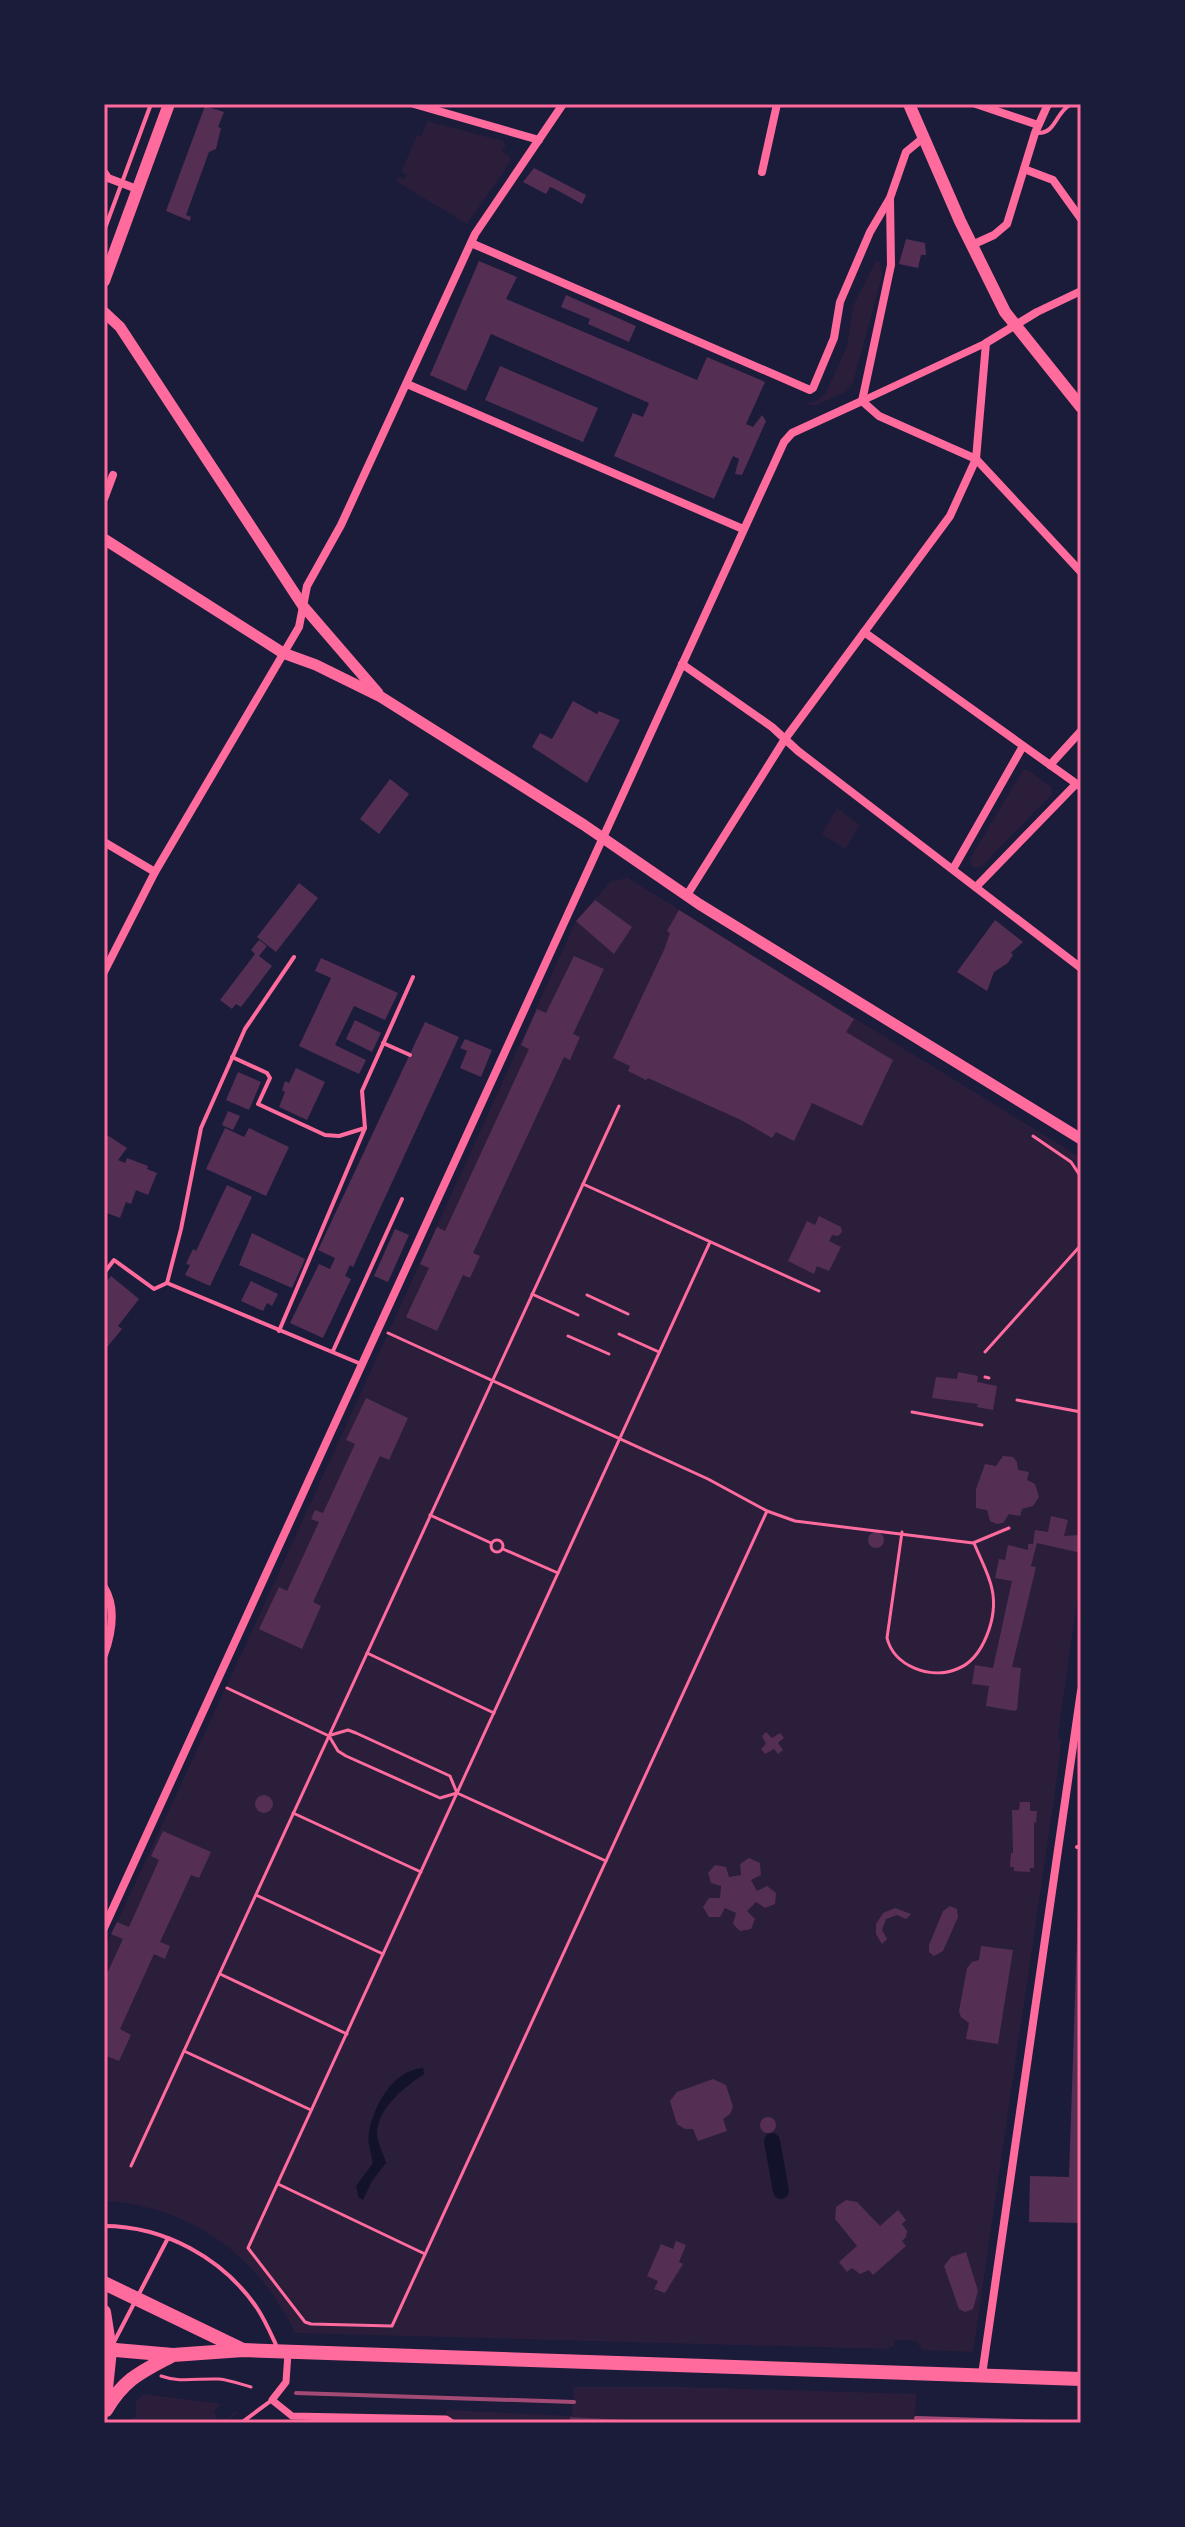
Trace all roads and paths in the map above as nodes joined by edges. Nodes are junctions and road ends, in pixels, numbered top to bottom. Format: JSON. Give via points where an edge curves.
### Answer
{"nodes":[{"id":1,"x":151,"y":104,"type":"edge"},
{"id":2,"x":169,"y":104,"type":"edge"},
{"id":3,"x":414,"y":104,"type":"edge"},
{"id":4,"x":563,"y":104,"type":"edge"},
{"id":5,"x":777,"y":104,"type":"edge"},
{"id":6,"x":909,"y":104,"type":"edge"},
{"id":7,"x":976,"y":104,"type":"edge"},
{"id":8,"x":1048,"y":104,"type":"edge"},
{"id":9,"x":1070,"y":105,"type":"edge"},
{"id":10,"x":1036,"y":129,"type":"junction"},
{"id":11,"x":923,"y":138,"type":"junction"},
{"id":12,"x":539,"y":140,"type":"junction"},
{"id":13,"x":1024,"y":169,"type":"junction"},
{"id":14,"x":104,"y":172,"type":"edge"},
{"id":15,"x":762,"y":172,"type":"dead end"},
{"id":16,"x":122,"y":183,"type":"junction"},
{"id":17,"x":137,"y":189,"type":"junction"},
{"id":18,"x":890,"y":198,"type":"junction"},
{"id":19,"x":1081,"y":219,"type":"edge"},
{"id":20,"x":104,"y":231,"type":"edge"},
{"id":21,"x":471,"y":243,"type":"junction"},
{"id":22,"x":972,"y":245,"type":"junction"},
{"id":23,"x":104,"y":281,"type":"edge"},
{"id":24,"x":1081,"y":291,"type":"edge"},
{"id":25,"x":104,"y":312,"type":"edge"},
{"id":26,"x":1016,"y":325,"type":"junction"},
{"id":27,"x":986,"y":343,"type":"junction"},
{"id":28,"x":407,"y":384,"type":"junction"},
{"id":29,"x":862,"y":401,"type":"junction"},
{"id":30,"x":1081,"y":407,"type":"edge"},
{"id":31,"x":976,"y":459,"type":"junction"},
{"id":32,"x":113,"y":475,"type":"dead end"},
{"id":33,"x":104,"y":499,"type":"edge"},
{"id":34,"x":743,"y":529,"type":"junction"},
{"id":35,"x":104,"y":539,"type":"edge"},
{"id":36,"x":1081,"y":572,"type":"edge"},
{"id":37,"x":303,"y":606,"type":"junction"},
{"id":38,"x":864,"y":632,"type":"junction"},
{"id":39,"x":283,"y":653,"type":"junction"},
{"id":40,"x":682,"y":664,"type":"junction"},
{"id":41,"x":381,"y":697,"type":"junction"},
{"id":42,"x":1081,"y":731,"type":"edge"},
{"id":43,"x":785,"y":739,"type":"junction"},
{"id":44,"x":1023,"y":746,"type":"junction"},
{"id":45,"x":1050,"y":765,"type":"junction"},
{"id":46,"x":1078,"y":786,"type":"edge"},
{"id":47,"x":602,"y":839,"type":"junction"},
{"id":48,"x":104,"y":842,"type":"edge"},
{"id":49,"x":953,"y":869,"type":"junction"},
{"id":50,"x":155,"y":872,"type":"junction"},
{"id":51,"x":976,"y":887,"type":"junction"},
{"id":52,"x":687,"y":895,"type":"junction"},
{"id":53,"x":294,"y":957,"type":"dead end"},
{"id":54,"x":1081,"y":968,"type":"edge"},
{"id":55,"x":104,"y":972,"type":"edge"},
{"id":56,"x":413,"y":977,"type":"dead end"},
{"id":57,"x":383,"y":1043,"type":"junction"},
{"id":58,"x":410,"y":1055,"type":"dead end"},
{"id":59,"x":232,"y":1057,"type":"junction"},
{"id":60,"x":619,"y":1106,"type":"dead end"},
{"id":61,"x":365,"y":1128,"type":"junction"},
{"id":62,"x":1033,"y":1136,"type":"dead end"},
{"id":63,"x":1081,"y":1139,"type":"edge"},
{"id":64,"x":1081,"y":1177,"type":"edge"},
{"id":65,"x":583,"y":1184,"type":"junction"},
{"id":66,"x":402,"y":1199,"type":"dead end"},
{"id":67,"x":710,"y":1242,"type":"junction"},
{"id":68,"x":1081,"y":1245,"type":"edge"},
{"id":69,"x":104,"y":1273,"type":"edge"},
{"id":70,"x":167,"y":1283,"type":"junction"},
{"id":71,"x":819,"y":1291,"type":"dead end"},
{"id":72,"x":532,"y":1294,"type":"junction"},
{"id":73,"x":587,"y":1295,"type":"dead end"},
{"id":74,"x":628,"y":1314,"type":"dead end"},
{"id":75,"x":578,"y":1315,"type":"dead end"},
{"id":76,"x":279,"y":1331,"type":"junction"},
{"id":77,"x":388,"y":1333,"type":"dead end"},
{"id":78,"x":619,"y":1334,"type":"dead end"},
{"id":79,"x":568,"y":1336,"type":"dead end"},
{"id":80,"x":333,"y":1351,"type":"junction"},
{"id":81,"x":985,"y":1352,"type":"dead end"},
{"id":82,"x":660,"y":1353,"type":"junction"},
{"id":83,"x":609,"y":1354,"type":"dead end"},
{"id":84,"x":362,"y":1364,"type":"junction"},
{"id":85,"x":492,"y":1381,"type":"junction"},
{"id":86,"x":1017,"y":1400,"type":"dead end"},
{"id":87,"x":912,"y":1412,"type":"dead end"},
{"id":88,"x":1081,"y":1412,"type":"edge"},
{"id":89,"x":982,"y":1425,"type":"dead end"},
{"id":90,"x":620,"y":1439,"type":"junction"},
{"id":91,"x":767,"y":1511,"type":"junction"},
{"id":92,"x":430,"y":1515,"type":"junction"},
{"id":93,"x":1009,"y":1528,"type":"dead end"},
{"id":94,"x":902,"y":1532,"type":"junction"},
{"id":95,"x":491,"y":1543,"type":"junction"},
{"id":96,"x":973,"y":1543,"type":"junction"},
{"id":97,"x":503,"y":1549,"type":"junction"},
{"id":98,"x":558,"y":1573,"type":"junction"},
{"id":99,"x":104,"y":1587,"type":"edge"},
{"id":100,"x":367,"y":1653,"type":"junction"},
{"id":101,"x":104,"y":1655,"type":"edge"},
{"id":102,"x":225,"y":1687,"type":"dead end"},
{"id":103,"x":1081,"y":1691,"type":"edge"},
{"id":104,"x":494,"y":1713,"type":"junction"},
{"id":105,"x":329,"y":1736,"type":"junction"},
{"id":106,"x":457,"y":1793,"type":"junction"},
{"id":107,"x":293,"y":1813,"type":"junction"},
{"id":108,"x":606,"y":1861,"type":"junction"},
{"id":109,"x":421,"y":1872,"type":"junction"},
{"id":110,"x":255,"y":1895,"type":"junction"},
{"id":111,"x":104,"y":1928,"type":"edge"},
{"id":112,"x":383,"y":1954,"type":"junction"},
{"id":113,"x":219,"y":1974,"type":"junction"},
{"id":114,"x":347,"y":2034,"type":"junction"},
{"id":115,"x":184,"y":2051,"type":"junction"},
{"id":116,"x":311,"y":2110,"type":"junction"},
{"id":117,"x":131,"y":2166,"type":"dead end"},
{"id":118,"x":278,"y":2184,"type":"junction"},
{"id":119,"x":104,"y":2226,"type":"edge"},
{"id":120,"x":168,"y":2238,"type":"junction"},
{"id":121,"x":425,"y":2254,"type":"junction"},
{"id":122,"x":104,"y":2283,"type":"edge"},
{"id":123,"x":137,"y":2299,"type":"junction"},
{"id":124,"x":104,"y":2312,"type":"edge"},
{"id":125,"x":107,"y":2349,"type":"edge"},
{"id":126,"x":243,"y":2350,"type":"junction"},
{"id":127,"x":284,"y":2353,"type":"junction"},
{"id":128,"x":173,"y":2355,"type":"junction"},
{"id":129,"x":157,"y":2375,"type":"dead end"},
{"id":130,"x":982,"y":2375,"type":"junction"},
{"id":131,"x":1081,"y":2379,"type":"edge"},
{"id":132,"x":251,"y":2387,"type":"dead end"},
{"id":133,"x":272,"y":2400,"type":"junction"},
{"id":134,"x":104,"y":2411,"type":"edge"},
{"id":135,"x":241,"y":2423,"type":"edge"},
{"id":136,"x":452,"y":2423,"type":"edge"}],
"edges":[{"from":1,"to":16,"type":"lane"},
{"from":2,"to":17,"type":"main road"},
{"from":3,"to":12,"type":"street"},
{"from":4,"to":12,"type":"street"},
{"from":5,"to":15,"type":"street"},
{"from":6,"to":11,"type":"main road"},
{"from":7,"to":10,"type":"street"},
{"from":8,"to":10,"type":"street"},
{"from":9,"to":10,"type":"lane","via":[[1051,130]]},
{"from":10,"to":13,"type":"street"},
{"from":11,"to":18,"type":"street","via":[[906,152]]},
{"from":11,"to":22,"type":"main road"},
{"from":12,"to":21,"type":"street"},
{"from":13,"to":19,"type":"street","via":[[1053,180]]},
{"from":13,"to":22,"type":"street","via":[[1007,224]]},
{"from":14,"to":16,"type":"street"},
{"from":16,"to":17,"type":"street"},
{"from":16,"to":20,"type":"lane"},
{"from":17,"to":23,"type":"main road"},
{"from":18,"to":21,"type":"street","via":[[870,232],[840,302],[832,345],[808,389]]},
{"from":18,"to":29,"type":"street","via":[[891,265]]},
{"from":21,"to":28,"type":"street"},
{"from":22,"to":26,"type":"main road"},
{"from":24,"to":26,"type":"street"},
{"from":25,"to":37,"type":"street","via":[[120,327]]},
{"from":26,"to":27,"type":"street"},
{"from":26,"to":30,"type":"main road"},
{"from":27,"to":29,"type":"street"},
{"from":27,"to":31,"type":"street"},
{"from":28,"to":34,"type":"street"},
{"from":28,"to":37,"type":"street","via":[[307,586]]},
{"from":29,"to":31,"type":"street","via":[[879,416]]},
{"from":29,"to":34,"type":"street","via":[[790,435]]},
{"from":31,"to":36,"type":"street"},
{"from":31,"to":38,"type":"street","via":[[950,516]]},
{"from":32,"to":33,"type":"street"},
{"from":34,"to":40,"type":"street"},
{"from":35,"to":39,"type":"street"},
{"from":37,"to":39,"type":"street","via":[[299,627]]},
{"from":37,"to":41,"type":"street"},
{"from":38,"to":43,"type":"street"},
{"from":38,"to":44,"type":"street"},
{"from":39,"to":41,"type":"street"},
{"from":39,"to":50,"type":"street"},
{"from":40,"to":43,"type":"street"},
{"from":40,"to":47,"type":"street"},
{"from":41,"to":47,"type":"street"},
{"from":42,"to":45,"type":"street"},
{"from":43,"to":49,"type":"street"},
{"from":43,"to":52,"type":"street"},
{"from":44,"to":45,"type":"street"},
{"from":44,"to":49,"type":"street"},
{"from":45,"to":46,"type":"street"},
{"from":46,"to":51,"type":"street"},
{"from":47,"to":52,"type":"street"},
{"from":47,"to":84,"type":"street"},
{"from":48,"to":50,"type":"street"},
{"from":49,"to":51,"type":"street"},
{"from":50,"to":55,"type":"street"},
{"from":51,"to":54,"type":"street"},
{"from":52,"to":63,"type":"street"},
{"from":53,"to":59,"type":"lane"},
{"from":56,"to":57,"type":"lane"},
{"from":57,"to":58,"type":"lane"},
{"from":57,"to":61,"type":"lane","via":[[362,1091]]},
{"from":59,"to":61,"type":"lane","via":[[270,1078],[258,1104],[325,1135]]},
{"from":59,"to":70,"type":"lane","via":[[201,1128]]},
{"from":60,"to":65,"type":"path"},
{"from":61,"to":76,"type":"lane"},
{"from":62,"to":64,"type":"path","via":[[1071,1162]]},
{"from":65,"to":67,"type":"path"},
{"from":65,"to":72,"type":"path"},
{"from":66,"to":80,"type":"lane"},
{"from":67,"to":71,"type":"path"},
{"from":67,"to":82,"type":"path"},
{"from":68,"to":81,"type":"path"},
{"from":69,"to":70,"type":"lane","via":[[114,1260],[154,1289]]},
{"from":70,"to":76,"type":"lane"},
{"from":72,"to":75,"type":"path"},
{"from":72,"to":85,"type":"path"},
{"from":73,"to":74,"type":"path"},
{"from":76,"to":80,"type":"lane"},
{"from":77,"to":85,"type":"path"},
{"from":78,"to":82,"type":"path"},
{"from":79,"to":83,"type":"path"},
{"from":80,"to":84,"type":"lane"},
{"from":82,"to":90,"type":"path"},
{"from":84,"to":111,"type":"street"},
{"from":85,"to":90,"type":"path"},
{"from":85,"to":92,"type":"path"},
{"from":86,"to":88,"type":"path"},
{"from":87,"to":89,"type":"path"},
{"from":90,"to":91,"type":"path"},
{"from":90,"to":98,"type":"path"},
{"from":91,"to":94,"type":"path","via":[[795,1521]]},
{"from":91,"to":108,"type":"path"},
{"from":92,"to":95,"type":"path"},
{"from":92,"to":100,"type":"path"},
{"from":93,"to":96,"type":"path"},
{"from":94,"to":96,"type":"path"},
{"from":94,"to":96,"type":"path","via":[[887,1638],[905,1664],[929,1671],[960,1668],[989,1631],[993,1591]]},
{"from":95,"to":97,"type":"path","via":[[495,1552]]},
{"from":95,"to":97,"type":"path","via":[[500,1540]]},
{"from":97,"to":98,"type":"path"},
{"from":98,"to":104,"type":"path"},
{"from":99,"to":101,"type":"street","via":[[112,1617]]},
{"from":100,"to":104,"type":"path"},
{"from":100,"to":105,"type":"path"},
{"from":102,"to":105,"type":"path"},
{"from":103,"to":130,"type":"street"},
{"from":104,"to":106,"type":"path"},
{"from":105,"to":106,"type":"path","via":[[338,1751],[411,1786],[440,1798]]},
{"from":105,"to":106,"type":"path","via":[[356,1733],[450,1776]]},
{"from":105,"to":107,"type":"path"},
{"from":106,"to":108,"type":"path"},
{"from":106,"to":109,"type":"path"},
{"from":107,"to":109,"type":"path"},
{"from":107,"to":110,"type":"path"},
{"from":108,"to":121,"type":"path"},
{"from":109,"to":112,"type":"path"},
{"from":110,"to":112,"type":"path"},
{"from":110,"to":113,"type":"path"},
{"from":112,"to":114,"type":"path"},
{"from":113,"to":114,"type":"path"},
{"from":113,"to":115,"type":"path"},
{"from":114,"to":116,"type":"path"},
{"from":115,"to":116,"type":"path"},
{"from":115,"to":117,"type":"path"},
{"from":116,"to":118,"type":"path"},
{"from":118,"to":121,"type":"path"},
{"from":118,"to":121,"type":"path","via":[[248,2248],[305,2322],[392,2326]]},
{"from":119,"to":120,"type":"lane"},
{"from":120,"to":123,"type":"lane"},
{"from":120,"to":127,"type":"lane","via":[[208,2258],[237,2284]]},
{"from":122,"to":123,"type":"main road"},
{"from":123,"to":125,"type":"lane"},
{"from":123,"to":126,"type":"main road"},
{"from":124,"to":125,"type":"main road"},
{"from":125,"to":128,"type":"main road"},
{"from":125,"to":134,"type":"main road"},
{"from":126,"to":127,"type":"main road"},
{"from":126,"to":128,"type":"main road"},
{"from":127,"to":130,"type":"main road"},
{"from":127,"to":133,"type":"street","via":[[286,2382]]},
{"from":128,"to":134,"type":"main road","via":[[128,2380]]},
{"from":129,"to":132,"type":"path","via":[[175,2382],[224,2379]]},
{"from":130,"to":131,"type":"main road"},
{"from":133,"to":135,"type":"lane"},
{"from":133,"to":136,"type":"street","via":[[292,2416]]}]}
